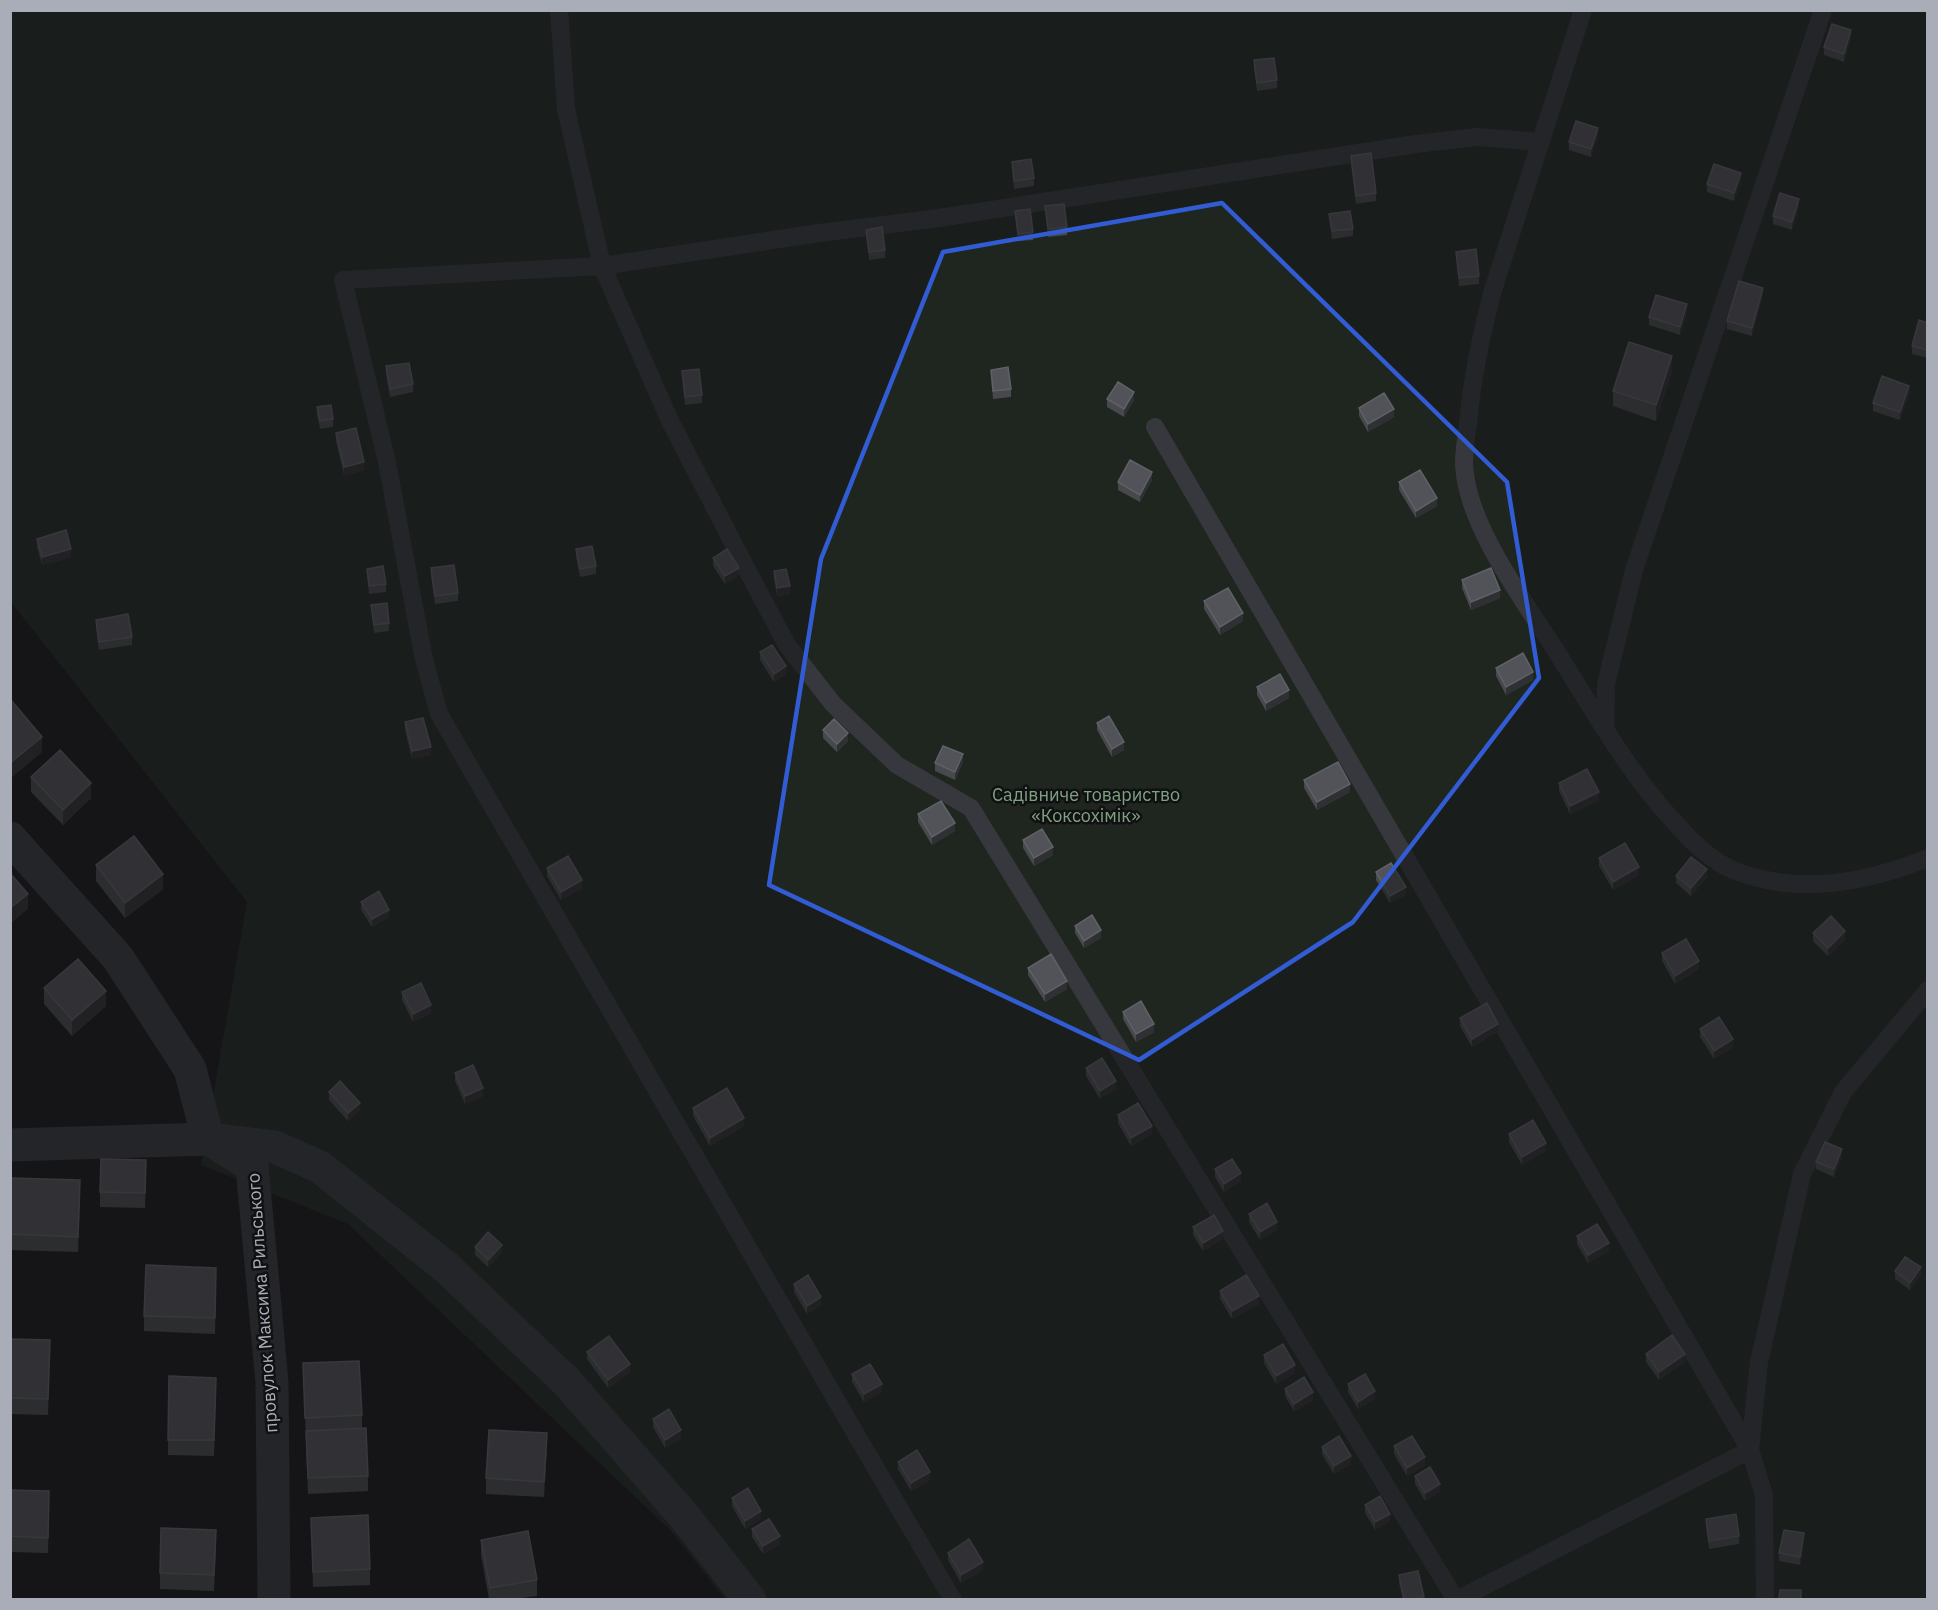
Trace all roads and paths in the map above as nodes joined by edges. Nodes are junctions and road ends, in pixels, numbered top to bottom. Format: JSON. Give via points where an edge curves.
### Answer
{"nodes":[{"id":1,"x":558,"y":10,"type":"edge"},
{"id":2,"x":1583,"y":10,"type":"edge"},
{"id":3,"x":1822,"y":10,"type":"edge"},
{"id":4,"x":1541,"y":142,"type":"junction"},
{"id":5,"x":602,"y":266,"type":"junction"},
{"id":6,"x":1155,"y":428,"type":"dead end"},
{"id":7,"x":1605,"y":731,"type":"junction"},
{"id":8,"x":10,"y":838,"type":"edge"},
{"id":9,"x":1928,"y":858,"type":"edge"},
{"id":10,"x":1928,"y":990,"type":"edge"},
{"id":11,"x":208,"y":1139,"type":"junction"},
{"id":12,"x":10,"y":1145,"type":"edge"},
{"id":13,"x":1750,"y":1450,"type":"junction"},
{"id":14,"x":274,"y":1599,"type":"edge"},
{"id":15,"x":750,"y":1599,"type":"edge"},
{"id":16,"x":954,"y":1599,"type":"edge"},
{"id":17,"x":1456,"y":1599,"type":"edge"},
{"id":18,"x":1765,"y":1599,"type":"edge"}],
"edges":[{"from":1,"to":5,"type":"lane","via":[[566,109]]},
{"from":2,"to":4,"type":"lane"},
{"from":3,"to":7,"type":"lane","via":[[1634,570],[1606,684]]},
{"from":4,"to":5,"type":"lane","via":[[1477,137],[1416,144]]},
{"from":4,"to":7,"type":"lane","via":[[1481,336],[1464,465],[1471,499],[1486,535]]},
{"from":5,"to":16,"type":"lane","via":[[343,280],[387,462],[423,655],[439,714]]},
{"from":5,"to":17,"type":"lane","via":[[670,421],[788,645],[833,704],[897,765],[971,808]]},
{"from":6,"to":13,"type":"lane"},
{"from":7,"to":9,"type":"lane","via":[[1669,817],[1706,853],[1732,870],[1791,884],[1825,884],[1863,879]]},
{"from":8,"to":11,"type":"street","via":[[124,967],[190,1070]]},
{"from":10,"to":13,"type":"lane","via":[[1842,1092],[1802,1174],[1759,1362]]},
{"from":11,"to":12,"type":"street"},
{"from":11,"to":14,"type":"street","name":"провулок Максима Рильського","via":[[252,1166],[272,1382]]},
{"from":11,"to":15,"type":"street","via":[[274,1147],[320,1167],[447,1268],[566,1381],[684,1516]]},
{"from":13,"to":17,"type":"lane"},
{"from":13,"to":18,"type":"lane","via":[[1764,1496]]}]}
